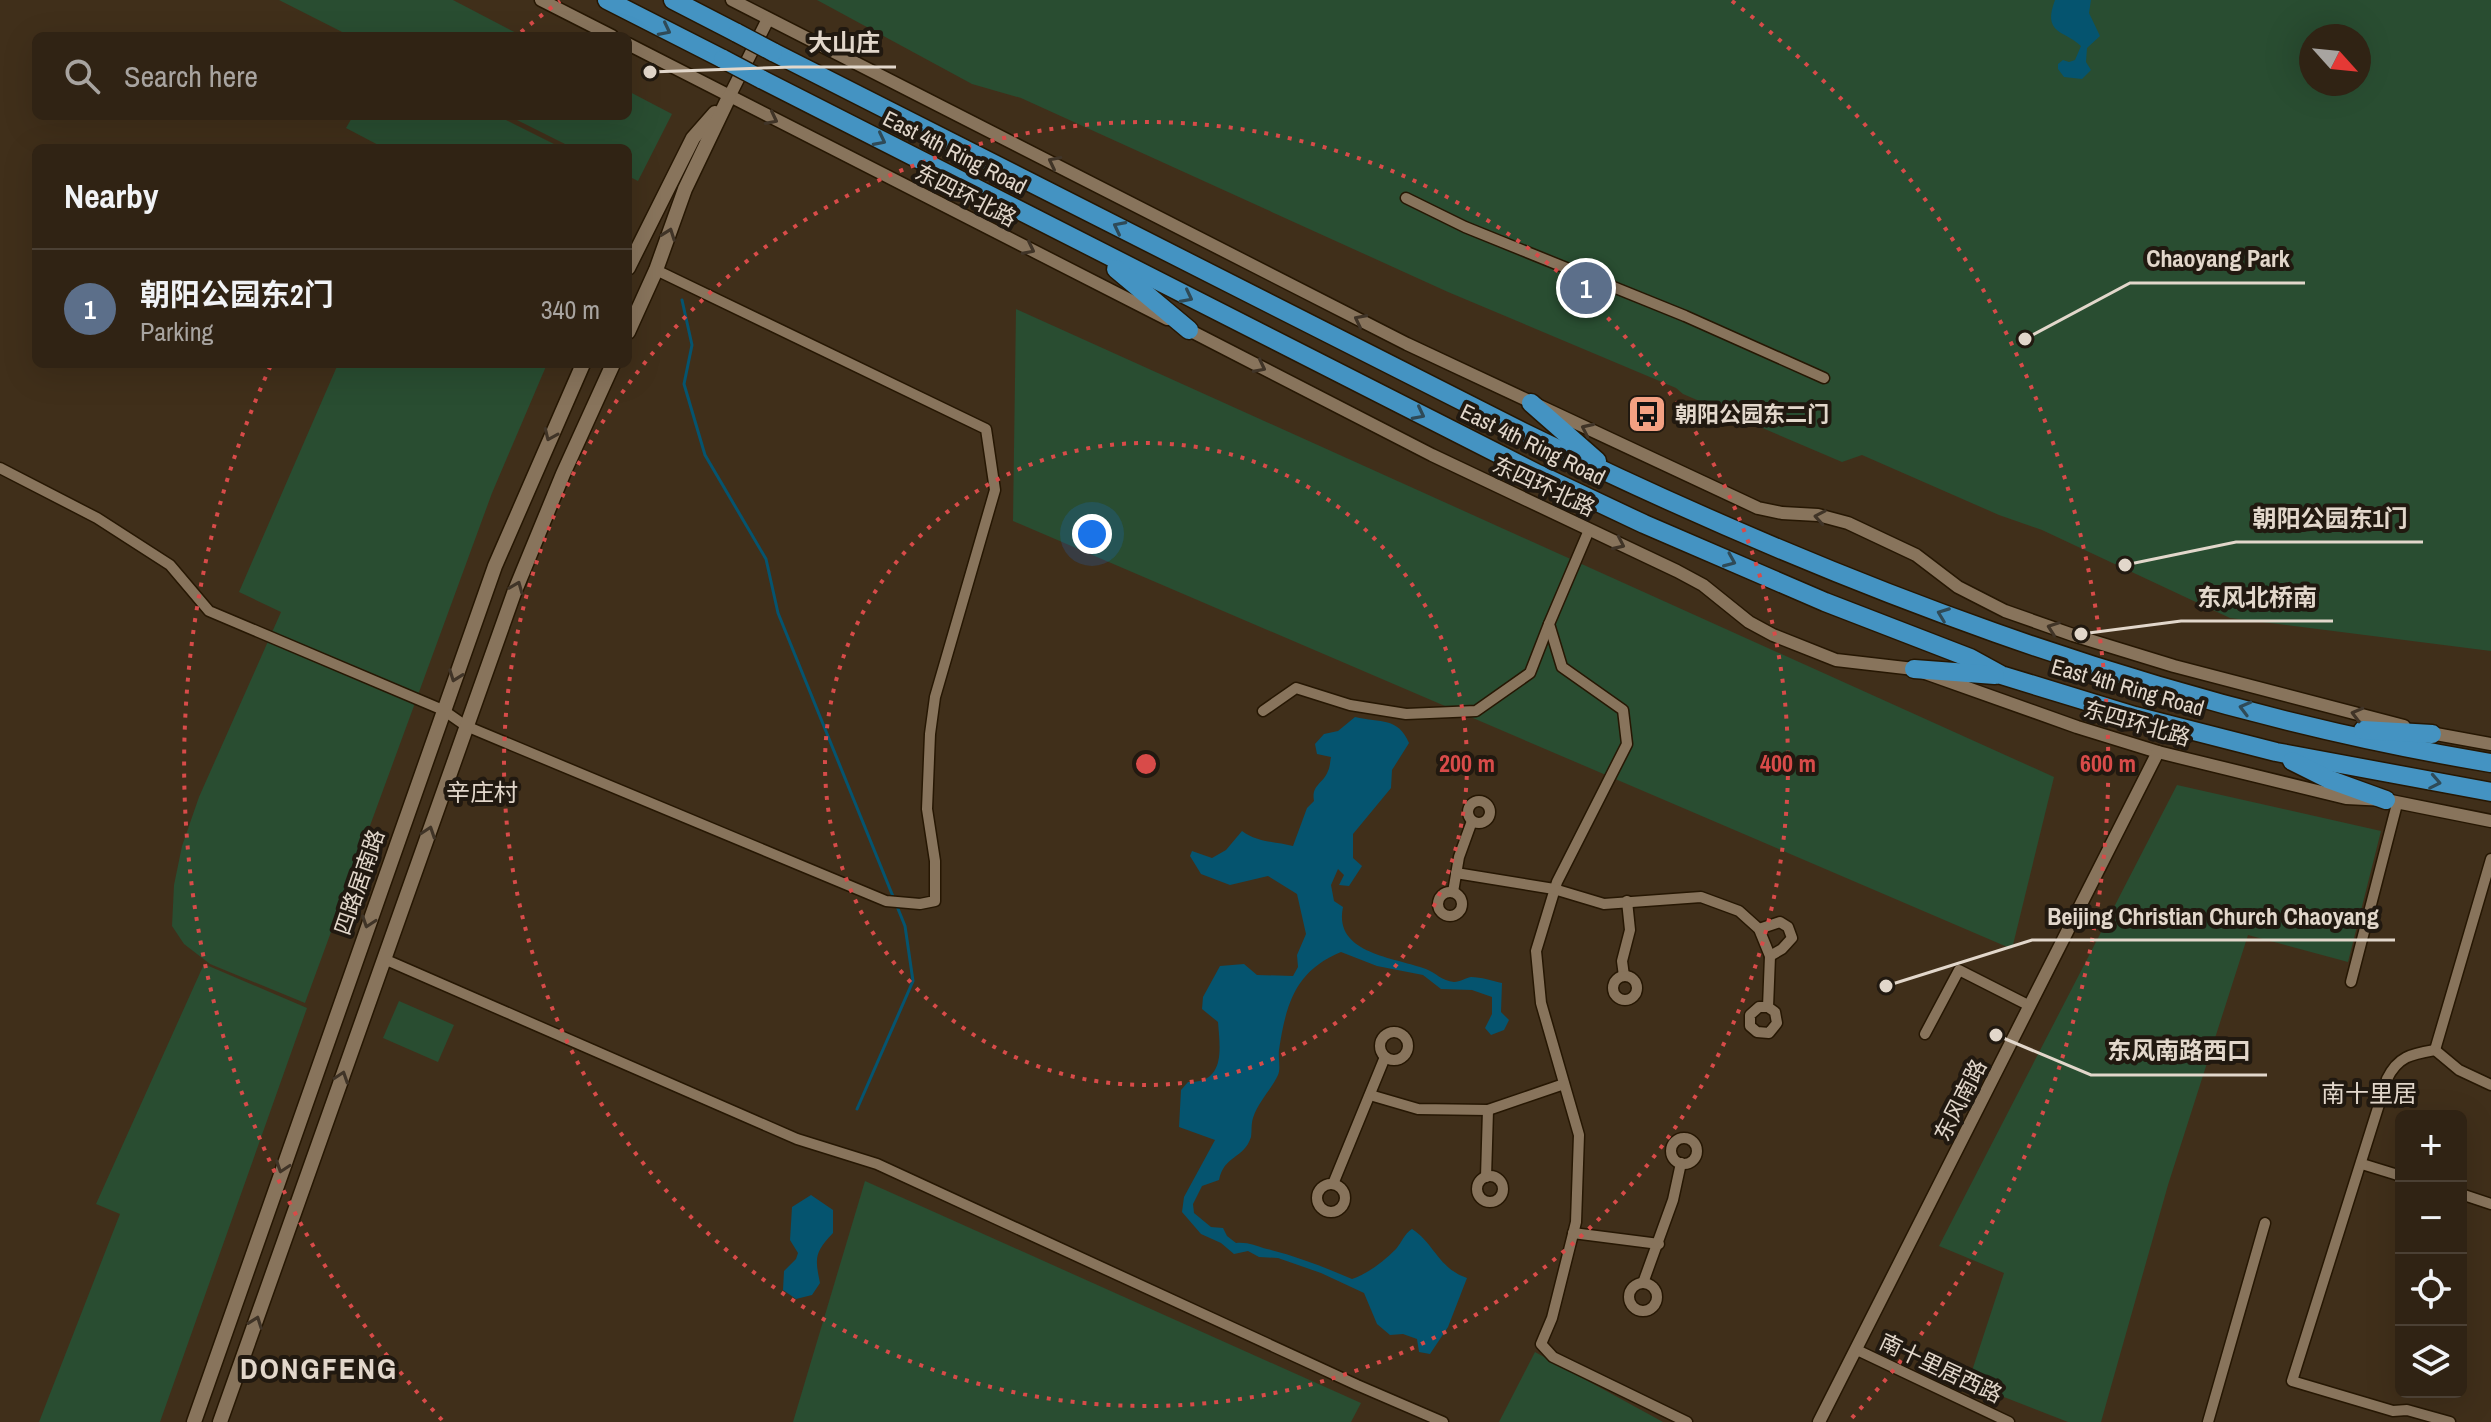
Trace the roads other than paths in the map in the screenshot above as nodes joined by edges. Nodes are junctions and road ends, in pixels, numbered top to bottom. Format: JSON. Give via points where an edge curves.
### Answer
{"nodes":[{"id":1,"x":541,"y":0,"type":"edge"},
{"id":2,"x":607,"y":0,"type":"edge"},
{"id":3,"x":673,"y":0,"type":"edge"},
{"id":4,"x":732,"y":0,"type":"edge"},
{"id":5,"x":768,"y":19,"type":"junction"},
{"id":6,"x":604,"y":32,"type":"edge"},
{"id":7,"x":632,"y":46,"type":"edge"},
{"id":8,"x":729,"y":97,"type":"junction"},
{"id":9,"x":1406,"y":198,"type":"dead end"},
{"id":10,"x":1092,"y":249,"type":"junction"},
{"id":11,"x":632,"y":260,"type":"edge"},
{"id":12,"x":656,"y":270,"type":"junction"},
{"id":13,"x":632,"y":323,"type":"edge"},
{"id":14,"x":1189,"y":330,"type":"junction"},
{"id":15,"x":581,"y":368,"type":"edge"},
{"id":16,"x":611,"y":368,"type":"edge"},
{"id":17,"x":1824,"y":378,"type":"dead end"},
{"id":18,"x":1531,"y":403,"type":"junction"},
{"id":19,"x":0,"y":468,"type":"edge"},
{"id":20,"x":1614,"y":477,"type":"junction"},
{"id":21,"x":1589,"y":530,"type":"junction"},
{"id":22,"x":1549,"y":624,"type":"junction"},
{"id":23,"x":1914,"y":669,"type":"junction"},
{"id":24,"x":2001,"y":675,"type":"junction"},
{"id":25,"x":443,"y":710,"type":"junction"},
{"id":26,"x":1263,"y":711,"type":"dead end"},
{"id":27,"x":466,"y":726,"type":"junction"},
{"id":28,"x":2320,"y":728,"type":"junction"},
{"id":29,"x":2432,"y":734,"type":"junction"},
{"id":30,"x":2491,"y":744,"type":"edge"},
{"id":31,"x":2158,"y":752,"type":"junction"},
{"id":32,"x":2276,"y":752,"type":"junction"},
{"id":33,"x":2491,"y":763,"type":"edge"},
{"id":34,"x":2491,"y":792,"type":"edge"},
{"id":35,"x":2392,"y":802,"type":"junction"},
{"id":36,"x":1472,"y":821,"type":"dead end"},
{"id":37,"x":2491,"y":821,"type":"edge"},
{"id":38,"x":2491,"y":859,"type":"edge"},
{"id":39,"x":1456,"y":873,"type":"junction"},
{"id":40,"x":1554,"y":889,"type":"junction"},
{"id":41,"x":1453,"y":892,"type":"dead end"},
{"id":42,"x":1627,"y":901,"type":"junction"},
{"id":43,"x":1759,"y":929,"type":"junction"},
{"id":44,"x":1770,"y":956,"type":"junction"},
{"id":45,"x":384,"y":959,"type":"junction"},
{"id":46,"x":1624,"y":976,"type":"dead end"},
{"id":47,"x":2351,"y":982,"type":"dead end"},
{"id":48,"x":2030,"y":1006,"type":"junction"},
{"id":49,"x":1768,"y":1007,"type":"dead end"},
{"id":50,"x":1925,"y":1034,"type":"dead end"},
{"id":51,"x":2435,"y":1050,"type":"junction"},
{"id":52,"x":1385,"y":1057,"type":"dead end"},
{"id":53,"x":1564,"y":1084,"type":"junction"},
{"id":54,"x":2491,"y":1085,"type":"edge"},
{"id":55,"x":1370,"y":1095,"type":"junction"},
{"id":56,"x":1488,"y":1110,"type":"junction"},
{"id":57,"x":1681,"y":1163,"type":"dead end"},
{"id":58,"x":2362,"y":1164,"type":"junction"},
{"id":59,"x":2395,"y":1174,"type":"edge"},
{"id":60,"x":1486,"y":1177,"type":"dead end"},
{"id":61,"x":1333,"y":1184,"type":"dead end"},
{"id":62,"x":2467,"y":1196,"type":"edge"},
{"id":63,"x":2491,"y":1204,"type":"edge"},
{"id":64,"x":2265,"y":1223,"type":"dead end"},
{"id":65,"x":1573,"y":1233,"type":"junction"},
{"id":66,"x":1659,"y":1244,"type":"junction"},
{"id":67,"x":1643,"y":1283,"type":"dead end"},
{"id":68,"x":1857,"y":1350,"type":"junction"},
{"id":69,"x":194,"y":1422,"type":"edge"},
{"id":70,"x":220,"y":1422,"type":"edge"},
{"id":71,"x":1443,"y":1422,"type":"edge"},
{"id":72,"x":1687,"y":1422,"type":"edge"},
{"id":73,"x":1819,"y":1422,"type":"edge"},
{"id":74,"x":2009,"y":1422,"type":"edge"},
{"id":75,"x":2208,"y":1422,"type":"edge"},
{"id":76,"x":2450,"y":1422,"type":"edge"}],
"edges":[{"from":1,"to":6,"type":"street"},
{"from":2,"to":10,"type":"highway","name":"East 4th Ring Road","one_way":true,"bridge":true},
{"from":20,"to":3,"type":"highway","name":"East 4th Ring Road","one_way":true,"bridge":true},
{"from":4,"to":5,"type":"street"},
{"from":5,"to":8,"type":"street"},
{"from":18,"to":5,"type":"street","one_way":true},
{"from":7,"to":8,"type":"street","name":"东四环北路"},
{"from":8,"to":11,"type":"main road","via":[[693,138]]},
{"from":12,"to":8,"type":"main road","one_way":true,"via":[[685,189]]},
{"from":8,"to":14,"type":"street","name":"东四环北路","one_way":true},
{"from":9,"to":17,"type":"street"},
{"from":10,"to":14,"type":"highway"},
{"from":10,"to":24,"type":"highway","name":"East 4th Ring Road","one_way":true,"via":[[1551,480]]},
{"from":12,"to":13,"type":"main road"},
{"from":12,"to":27,"type":"street","via":[[986,429],[995,490],[935,697],[930,734],[927,809],[935,901],[886,901]]},
{"from":14,"to":21,"type":"street","name":"东四环北路","one_way":true},
{"from":15,"to":25,"type":"main road","name":"四路居南路","one_way":true,"via":[[495,566]]},
{"from":27,"to":16,"type":"main road","one_way":true,"via":[[525,567]]},
{"from":18,"to":20,"type":"highway"},
{"from":29,"to":18,"type":"street","one_way":true,"via":[[2174,666],[2005,611],[1885,538],[1818,515],[1758,508]]},
{"from":19,"to":25,"type":"street","via":[[97,518],[170,565],[209,611]]},
{"from":28,"to":20,"type":"highway","name":"East 4th Ring Road","one_way":true,"via":[[1999,636],[1841,576]]},
{"from":21,"to":22,"type":"street"},
{"from":21,"to":23,"type":"street","name":"东四环北路","one_way":true,"via":[[1703,585],[1773,635],[1836,660]]},
{"from":22,"to":26,"type":"street","via":[[1530,673],[1476,711],[1406,714],[1350,705],[1296,688]]},
{"from":22,"to":40,"type":"street","via":[[1562,667],[1623,710],[1627,744]]},
{"from":23,"to":24,"type":"highway"},
{"from":23,"to":31,"type":"street","name":"东四环北路"},
{"from":24,"to":32,"type":"highway","name":"East 4th Ring Road"},
{"from":25,"to":27,"type":"street"},
{"from":25,"to":69,"type":"main road","name":"四路居南路","one_way":true},
{"from":45,"to":27,"type":"main road","one_way":true},
{"from":28,"to":29,"type":"highway"},
{"from":28,"to":33,"type":"highway","name":"East 4th Ring Road"},
{"from":29,"to":30,"type":"street"},
{"from":31,"to":35,"type":"street","name":"东四环北路","via":[[2346,798]]},
{"from":31,"to":48,"type":"street","name":"东风南路"},
{"from":32,"to":34,"type":"highway","name":"East 4th Ring Road","one_way":true},
{"from":32,"to":35,"type":"highway","via":[[2328,779]]},
{"from":35,"to":37,"type":"street","name":"东四环北路"},
{"from":35,"to":47,"type":"street"},
{"from":36,"to":39,"type":"street"},
{"from":38,"to":51,"type":"street"},
{"from":39,"to":40,"type":"street"},
{"from":39,"to":41,"type":"street"},
{"from":40,"to":42,"type":"street","via":[[1604,904]]},
{"from":40,"to":53,"type":"street","via":[[1536,951],[1541,1003]]},
{"from":42,"to":43,"type":"street","via":[[1701,897],[1739,911]]},
{"from":42,"to":46,"type":"street","via":[[1630,930]]},
{"from":43,"to":44,"type":"street"},
{"from":43,"to":44,"type":"street","via":[[1780,922],[1788,927],[1792,938]]},
{"from":44,"to":49,"type":"street"},
{"from":70,"to":45,"type":"main road","one_way":true},
{"from":45,"to":71,"type":"street","via":[[797,1139],[877,1164]]},
{"from":48,"to":50,"type":"street","via":[[1959,970]]},
{"from":48,"to":68,"type":"street","name":"东风南路"},
{"from":51,"to":54,"type":"street","via":[[2459,1070]]},
{"from":51,"to":58,"type":"street","via":[[2405,1056],[2392,1068]]},
{"from":52,"to":55,"type":"street"},
{"from":53,"to":56,"type":"street"},
{"from":53,"to":65,"type":"street","via":[[1579,1135]]},
{"from":55,"to":56,"type":"street","via":[[1418,1109]]},
{"from":55,"to":61,"type":"street"},
{"from":56,"to":60,"type":"street"},
{"from":57,"to":66,"type":"street"},
{"from":58,"to":59,"type":"street"},
{"from":58,"to":76,"type":"street","via":[[2292,1381]]},
{"from":62,"to":63,"type":"street"},
{"from":64,"to":75,"type":"street"},
{"from":65,"to":66,"type":"street"},
{"from":65,"to":72,"type":"street","via":[[1541,1344],[1553,1357]]},
{"from":66,"to":67,"type":"street"},
{"from":68,"to":73,"type":"street","name":"东风南路"},
{"from":68,"to":74,"type":"street","name":"南十里居西路"}]}
